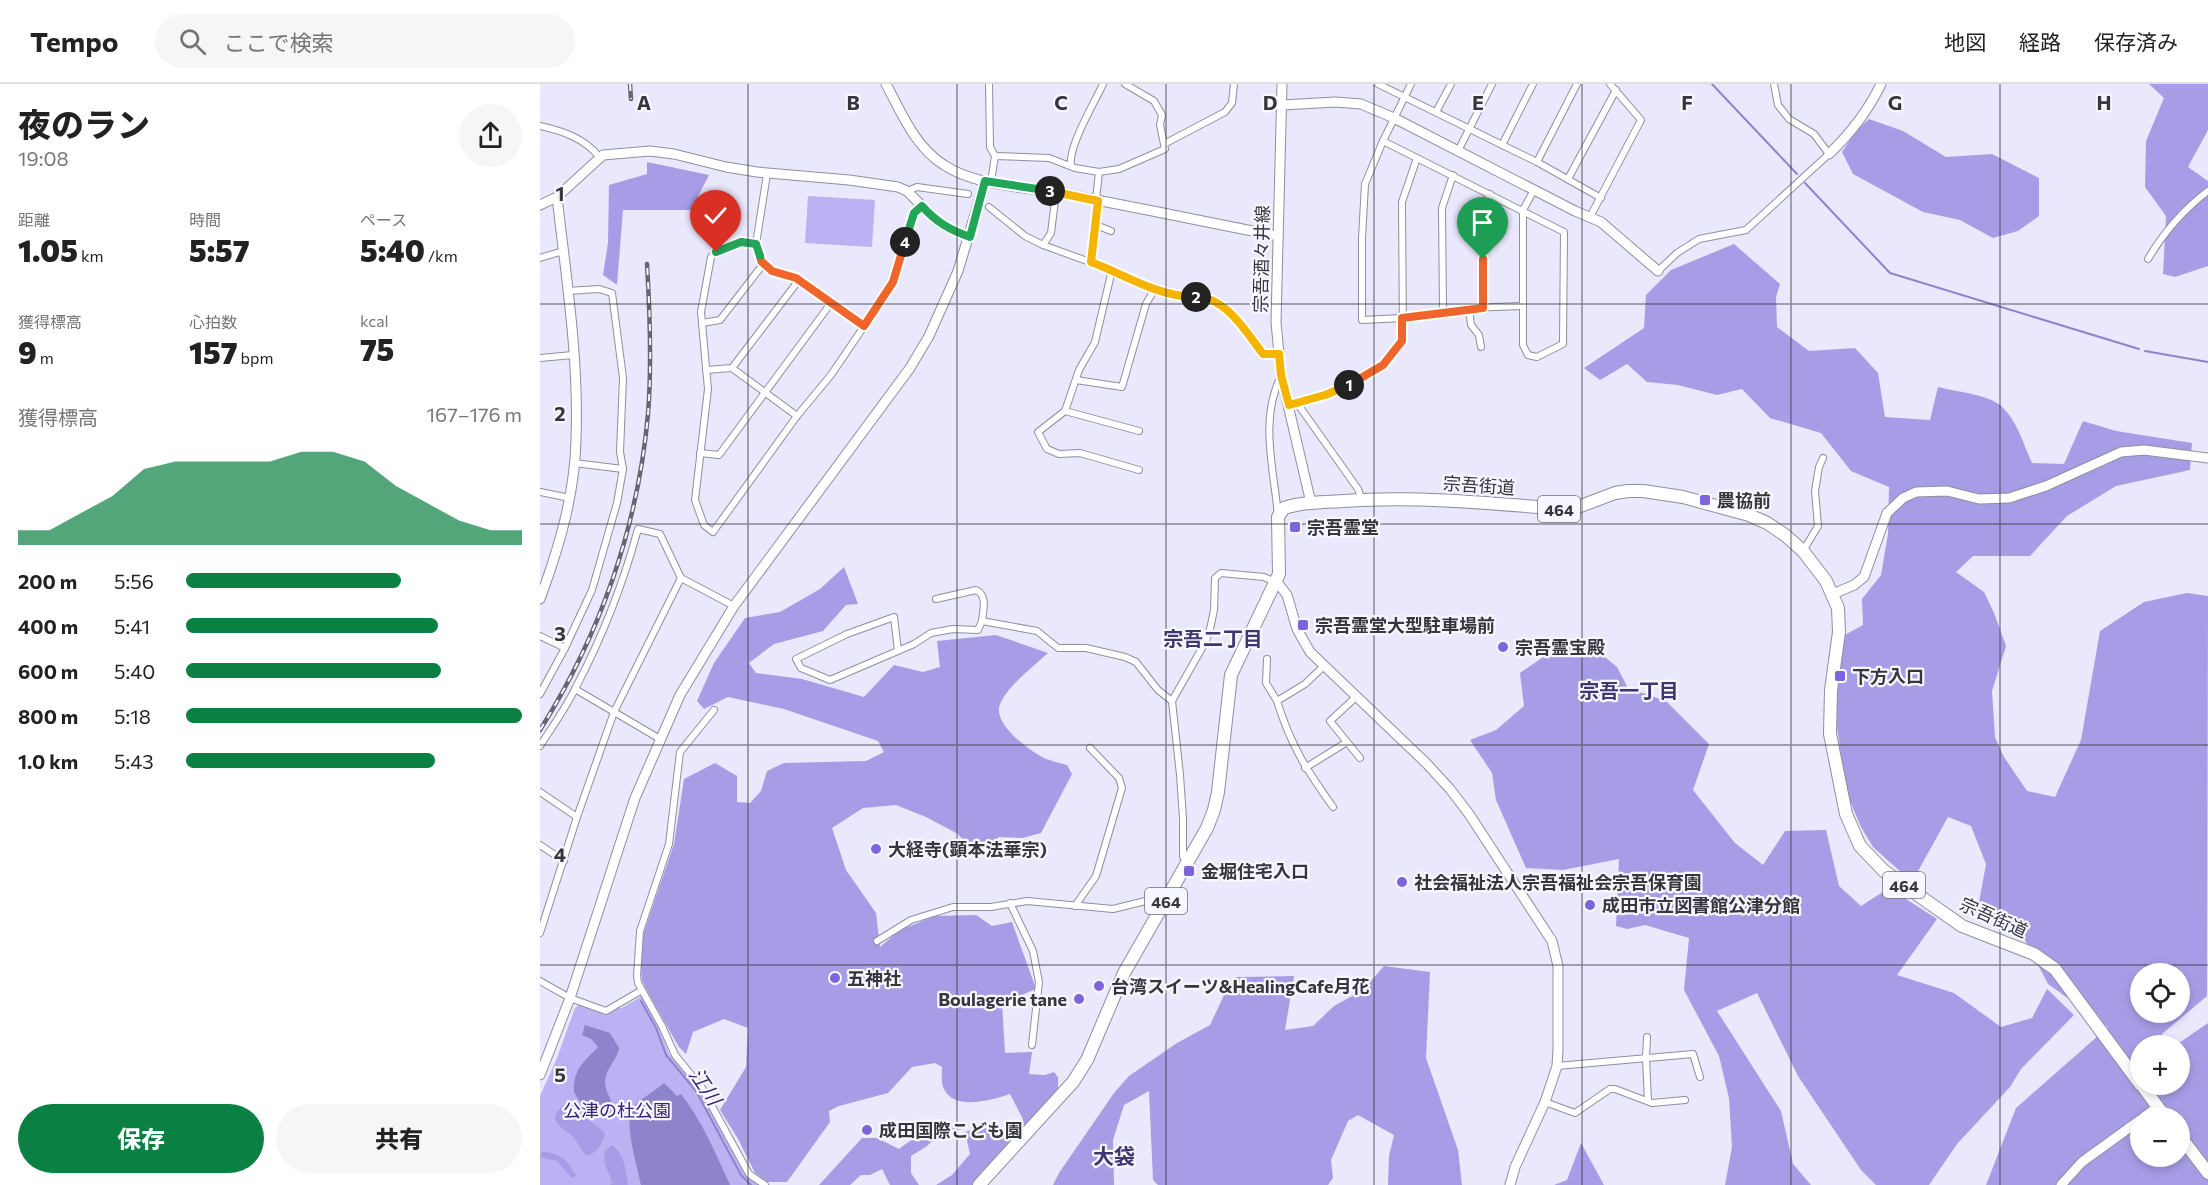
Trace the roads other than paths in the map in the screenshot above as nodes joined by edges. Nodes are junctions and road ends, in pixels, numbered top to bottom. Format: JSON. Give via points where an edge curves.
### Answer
{"nodes":[{"id":1,"x":886,"y":84,"type":"edge"},
{"id":2,"x":989,"y":84,"type":"edge"},
{"id":3,"x":1103,"y":84,"type":"edge"},
{"id":4,"x":1125,"y":84,"type":"edge"},
{"id":5,"x":1234,"y":84,"type":"edge"},
{"id":6,"x":1282,"y":84,"type":"edge"},
{"id":7,"x":1378,"y":84,"type":"edge"},
{"id":8,"x":1411,"y":84,"type":"edge"},
{"id":9,"x":1451,"y":84,"type":"edge"},
{"id":10,"x":1492,"y":84,"type":"edge"},
{"id":11,"x":1533,"y":84,"type":"edge"},
{"id":12,"x":1577,"y":84,"type":"edge"},
{"id":13,"x":1610,"y":84,"type":"edge"},
{"id":14,"x":1774,"y":84,"type":"edge"},
{"id":15,"x":1881,"y":84,"type":"edge"},
{"id":16,"x":1616,"y":90,"type":"junction"},
{"id":17,"x":1405,"y":97,"type":"junction"},
{"id":18,"x":1282,"y":105,"type":"junction"},
{"id":19,"x":1436,"y":112,"type":"junction"},
{"id":20,"x":1394,"y":118,"type":"junction"},
{"id":21,"x":540,"y":126,"type":"edge"},
{"id":22,"x":1469,"y":129,"type":"junction"},
{"id":23,"x":1383,"y":141,"type":"junction"},
{"id":24,"x":1164,"y":144,"type":"junction"},
{"id":25,"x":1502,"y":145,"type":"junction"},
{"id":26,"x":1458,"y":151,"type":"junction"},
{"id":27,"x":1829,"y":154,"type":"junction"},
{"id":28,"x":995,"y":156,"type":"junction"},
{"id":29,"x":599,"y":157,"type":"junction"},
{"id":30,"x":1417,"y":158,"type":"junction"},
{"id":31,"x":1537,"y":162,"type":"junction"},
{"id":32,"x":1071,"y":166,"type":"junction"},
{"id":33,"x":1100,"y":172,"type":"junction"},
{"id":34,"x":767,"y":174,"type":"junction"},
{"id":35,"x":1453,"y":175,"type":"junction"},
{"id":36,"x":1568,"y":179,"type":"junction"},
{"id":37,"x":988,"y":181,"type":"junction"},
{"id":38,"x":1534,"y":189,"type":"junction"},
{"id":39,"x":907,"y":191,"type":"junction"},
{"id":40,"x":1056,"y":192,"type":"junction"},
{"id":41,"x":2208,"y":192,"type":"edge"},
{"id":42,"x":968,"y":194,"type":"dead end"},
{"id":43,"x":1490,"y":194,"type":"junction"},
{"id":44,"x":557,"y":197,"type":"junction"},
{"id":45,"x":1601,"y":198,"type":"junction"},
{"id":46,"x":1097,"y":200,"type":"junction"},
{"id":47,"x":540,"y":205,"type":"edge"},
{"id":48,"x":922,"y":206,"type":"junction"},
{"id":49,"x":989,"y":207,"type":"dead end"},
{"id":50,"x":1523,"y":210,"type":"junction"},
{"id":51,"x":1590,"y":217,"type":"junction"},
{"id":52,"x":1096,"y":225,"type":"junction"},
{"id":53,"x":1111,"y":231,"type":"dead end"},
{"id":54,"x":1278,"y":236,"type":"junction"},
{"id":55,"x":970,"y":237,"type":"junction"},
{"id":56,"x":756,"y":244,"type":"junction"},
{"id":57,"x":1043,"y":245,"type":"junction"},
{"id":58,"x":563,"y":251,"type":"junction"},
{"id":59,"x":540,"y":258,"type":"edge"},
{"id":60,"x":2148,"y":259,"type":"dead end"},
{"id":61,"x":1091,"y":262,"type":"junction"},
{"id":62,"x":764,"y":263,"type":"junction"},
{"id":63,"x":1112,"y":270,"type":"junction"},
{"id":64,"x":1658,"y":271,"type":"joint"},
{"id":65,"x":799,"y":280,"type":"junction"},
{"id":66,"x":1154,"y":290,"type":"junction"},
{"id":67,"x":567,"y":291,"type":"junction"},
{"id":68,"x":831,"y":303,"type":"junction"},
{"id":69,"x":1522,"y":306,"type":"junction"},
{"id":70,"x":1469,"y":308,"type":"junction"},
{"id":71,"x":1483,"y":308,"type":"junction"},
{"id":72,"x":1443,"y":312,"type":"junction"},
{"id":73,"x":1402,"y":318,"type":"junction"},
{"id":74,"x":702,"y":323,"type":"junction"},
{"id":75,"x":864,"y":326,"type":"junction"},
{"id":76,"x":1481,"y":347,"type":"dead end"},
{"id":77,"x":1279,"y":354,"type":"junction"},
{"id":78,"x":573,"y":355,"type":"junction"},
{"id":79,"x":540,"y":358,"type":"edge"},
{"id":80,"x":732,"y":368,"type":"junction"},
{"id":81,"x":706,"y":370,"type":"junction"},
{"id":82,"x":1281,"y":375,"type":"junction"},
{"id":83,"x":1076,"y":380,"type":"junction"},
{"id":84,"x":765,"y":393,"type":"junction"},
{"id":85,"x":1293,"y":404,"type":"junction"},
{"id":86,"x":1065,"y":411,"type":"junction"},
{"id":87,"x":797,"y":416,"type":"junction"},
{"id":88,"x":1139,"y":430,"type":"dead end"},
{"id":89,"x":700,"y":453,"type":"junction"},
{"id":90,"x":1823,"y":458,"type":"dead end"},
{"id":91,"x":2208,"y":458,"type":"edge"},
{"id":92,"x":574,"y":463,"type":"junction"},
{"id":93,"x":622,"y":469,"type":"junction"},
{"id":94,"x":1139,"y":470,"type":"dead end"},
{"id":95,"x":540,"y":492,"type":"edge"},
{"id":96,"x":570,"y":498,"type":"junction"},
{"id":97,"x":1362,"y":500,"type":"junction"},
{"id":98,"x":1311,"y":503,"type":"junction"},
{"id":99,"x":1278,"y":517,"type":"junction"},
{"id":100,"x":1803,"y":551,"type":"junction"},
{"id":101,"x":681,"y":578,"type":"junction"},
{"id":102,"x":1276,"y":582,"type":"junction"},
{"id":103,"x":1833,"y":594,"type":"junction"},
{"id":104,"x":540,"y":599,"type":"edge"},
{"id":105,"x":936,"y":599,"type":"dead end"},
{"id":106,"x":734,"y":606,"type":"junction"},
{"id":107,"x":982,"y":621,"type":"junction"},
{"id":108,"x":540,"y":636,"type":"edge"},
{"id":109,"x":565,"y":648,"type":"junction"},
{"id":110,"x":898,"y":651,"type":"junction"},
{"id":111,"x":1267,"y":659,"type":"dead end"},
{"id":112,"x":1324,"y":666,"type":"junction"},
{"id":113,"x":575,"y":689,"type":"junction"},
{"id":114,"x":540,"y":694,"type":"edge"},
{"id":115,"x":1356,"y":697,"type":"junction"},
{"id":116,"x":1172,"y":701,"type":"junction"},
{"id":117,"x":1277,"y":701,"type":"junction"},
{"id":118,"x":714,"y":710,"type":"dead end"},
{"id":119,"x":614,"y":712,"type":"junction"},
{"id":120,"x":660,"y":739,"type":"junction"},
{"id":121,"x":1347,"y":741,"type":"junction"},
{"id":122,"x":540,"y":746,"type":"edge"},
{"id":123,"x":1090,"y":748,"type":"dead end"},
{"id":124,"x":1360,"y":758,"type":"dead end"},
{"id":125,"x":1305,"y":768,"type":"junction"},
{"id":126,"x":540,"y":792,"type":"edge"},
{"id":127,"x":1333,"y":807,"type":"dead end"},
{"id":128,"x":577,"y":817,"type":"junction"},
{"id":129,"x":540,"y":845,"type":"edge"},
{"id":130,"x":564,"y":861,"type":"junction"},
{"id":131,"x":1188,"y":862,"type":"junction"},
{"id":132,"x":1169,"y":896,"type":"junction"},
{"id":133,"x":1010,"y":903,"type":"junction"},
{"id":134,"x":1075,"y":906,"type":"junction"},
{"id":135,"x":541,"y":930,"type":"edge"},
{"id":136,"x":877,"y":941,"type":"dead end"},
{"id":137,"x":540,"y":981,"type":"edge"},
{"id":138,"x":642,"y":990,"type":"junction"},
{"id":139,"x":570,"y":998,"type":"junction"},
{"id":140,"x":1647,"y":1037,"type":"dead end"},
{"id":141,"x":1032,"y":1045,"type":"dead end"},
{"id":142,"x":1646,"y":1058,"type":"junction"},
{"id":143,"x":1557,"y":1066,"type":"junction"},
{"id":144,"x":2130,"y":1069,"type":"edge"},
{"id":145,"x":540,"y":1075,"type":"edge"},
{"id":146,"x":1700,"y":1077,"type":"dead end"},
{"id":147,"x":2149,"y":1095,"type":"edge"},
{"id":148,"x":1685,"y":1100,"type":"dead end"},
{"id":149,"x":1648,"y":1101,"type":"junction"},
{"id":150,"x":1545,"y":1102,"type":"junction"},
{"id":151,"x":2157,"y":1107,"type":"edge"},
{"id":152,"x":2130,"y":1128,"type":"edge"},
{"id":153,"x":2190,"y":1149,"type":"edge"},
{"id":154,"x":2208,"y":1173,"type":"edge"},
{"id":155,"x":765,"y":1185,"type":"edge"},
{"id":156,"x":978,"y":1185,"type":"edge"},
{"id":157,"x":1510,"y":1185,"type":"edge"},
{"id":158,"x":2061,"y":1185,"type":"edge"}],
"edges":[{"from":1,"to":37,"type":"street","via":[[913,132],[935,159],[954,171]]},
{"from":2,"to":28,"type":"street","via":[[990,147]]},
{"from":3,"to":32,"type":"street","via":[[1075,140]]},
{"from":4,"to":24,"type":"street","via":[[1156,103],[1162,114]]},
{"from":5,"to":24,"type":"street","via":[[1232,103],[1225,112]]},
{"from":6,"to":18,"type":"street","name":"宗吾酒々井線"},
{"from":7,"to":17,"type":"street"},
{"from":8,"to":17,"type":"street"},
{"from":9,"to":19,"type":"street"},
{"from":10,"to":22,"type":"street"},
{"from":11,"to":25,"type":"street"},
{"from":12,"to":31,"type":"street"},
{"from":13,"to":16,"type":"street"},
{"from":14,"to":27,"type":"street","via":[[1778,105],[1789,119],[1814,134]]},
{"from":15,"to":27,"type":"street","via":[[1869,108]]},
{"from":16,"to":36,"type":"street"},
{"from":16,"to":45,"type":"street","via":[[1641,120]]},
{"from":17,"to":19,"type":"street"},
{"from":17,"to":20,"type":"street"},
{"from":18,"to":20,"type":"street","via":[[1360,104]]},
{"from":18,"to":54,"type":"street","name":"宗吾酒々井線"},
{"from":19,"to":22,"type":"street"},
{"from":20,"to":23,"type":"street"},
{"from":20,"to":26,"type":"street"},
{"from":21,"to":29,"type":"street","via":[[571,136]]},
{"from":22,"to":25,"type":"street"},
{"from":22,"to":26,"type":"street"},
{"from":23,"to":30,"type":"street"},
{"from":23,"to":73,"type":"street","via":[[1365,184],[1362,320]]},
{"from":24,"to":33,"type":"street","via":[[1165,149],[1151,156]]},
{"from":25,"to":31,"type":"street"},
{"from":26,"to":38,"type":"street"},
{"from":27,"to":64,"type":"street","via":[[1746,230],[1699,239]]},
{"from":28,"to":32,"type":"street","via":[[1048,158]]},
{"from":28,"to":37,"type":"street"},
{"from":29,"to":34,"type":"street","via":[[650,151]]},
{"from":29,"to":44,"type":"street"},
{"from":30,"to":35,"type":"street"},
{"from":30,"to":73,"type":"street","via":[[1402,202]]},
{"from":31,"to":36,"type":"street"},
{"from":32,"to":33,"type":"street"},
{"from":33,"to":46,"type":"street"},
{"from":34,"to":39,"type":"street","via":[[888,184]]},
{"from":34,"to":56,"type":"street"},
{"from":35,"to":43,"type":"street"},
{"from":35,"to":72,"type":"street","via":[[1442,208]]},
{"from":36,"to":45,"type":"street"},
{"from":37,"to":40,"type":"street"},
{"from":37,"to":55,"type":"street"},
{"from":38,"to":50,"type":"street"},
{"from":38,"to":51,"type":"street"},
{"from":39,"to":42,"type":"street","via":[[916,187]]},
{"from":39,"to":48,"type":"street"},
{"from":40,"to":46,"type":"street"},
{"from":40,"to":57,"type":"street","via":[[1051,232]]},
{"from":41,"to":60,"type":"street","via":[[2161,237]]},
{"from":43,"to":50,"type":"street"},
{"from":43,"to":71,"type":"street","via":[[1482,211]]},
{"from":44,"to":47,"type":"street"},
{"from":44,"to":58,"type":"street"},
{"from":45,"to":51,"type":"street"},
{"from":46,"to":52,"type":"street"},
{"from":46,"to":54,"type":"street"},
{"from":48,"to":55,"type":"street","via":[[937,221]]},
{"from":48,"to":75,"type":"street","via":[[914,213],[893,282]]},
{"from":49,"to":57,"type":"street"},
{"from":50,"to":69,"type":"street"},
{"from":50,"to":69,"type":"street","via":[[1564,232],[1563,344],[1538,357],[1528,355],[1523,345]]},
{"from":51,"to":64,"type":"street"},
{"from":52,"to":53,"type":"street"},
{"from":52,"to":61,"type":"street"},
{"from":54,"to":77,"type":"street","name":"宗吾酒々井線"},
{"from":55,"to":106,"type":"street","via":[[944,305],[910,368]]},
{"from":56,"to":62,"type":"street"},
{"from":56,"to":74,"type":"street","via":[[741,242],[711,257]]},
{"from":57,"to":61,"type":"street"},
{"from":58,"to":59,"type":"street"},
{"from":58,"to":67,"type":"street"},
{"from":61,"to":63,"type":"street"},
{"from":62,"to":65,"type":"street","via":[[772,271]]},
{"from":62,"to":74,"type":"street","via":[[720,320]]},
{"from":63,"to":66,"type":"street"},
{"from":63,"to":83,"type":"street","via":[[1095,342]]},
{"from":65,"to":68,"type":"street"},
{"from":65,"to":80,"type":"street"},
{"from":66,"to":77,"type":"street","via":[[1221,303],[1263,354]]},
{"from":66,"to":83,"type":"street","via":[[1146,304],[1122,387]]},
{"from":67,"to":78,"type":"street"},
{"from":67,"to":93,"type":"street","via":[[599,289],[612,293],[623,378]]},
{"from":68,"to":75,"type":"street"},
{"from":68,"to":84,"type":"street"},
{"from":69,"to":71,"type":"street"},
{"from":70,"to":71,"type":"street"},
{"from":70,"to":72,"type":"street"},
{"from":70,"to":76,"type":"street","via":[[1471,325],[1479,335]]},
{"from":72,"to":73,"type":"street"},
{"from":73,"to":85,"type":"street","via":[[1402,341],[1383,365],[1358,381]]},
{"from":74,"to":81,"type":"street"},
{"from":75,"to":87,"type":"street"},
{"from":77,"to":82,"type":"street","name":"宗吾酒々井線"},
{"from":78,"to":79,"type":"street"},
{"from":78,"to":92,"type":"street"},
{"from":80,"to":81,"type":"street"},
{"from":80,"to":84,"type":"street"},
{"from":81,"to":89,"type":"street","via":[[708,389]]},
{"from":82,"to":85,"type":"street","name":"宗吾酒々井線"},
{"from":82,"to":99,"type":"street","via":[[1270,403],[1268,433]]},
{"from":83,"to":86,"type":"street"},
{"from":84,"to":87,"type":"street"},
{"from":84,"to":89,"type":"street","via":[[719,455]]},
{"from":85,"to":97,"type":"street","via":[[1358,489]]},
{"from":85,"to":98,"type":"street","name":"宗吾酒々井線"},
{"from":86,"to":88,"type":"street"},
{"from":86,"to":94,"type":"street","via":[[1038,432],[1047,448],[1059,454],[1080,453]]},
{"from":87,"to":89,"type":"street","via":[[713,532],[704,525],[695,500]]},
{"from":90,"to":100,"type":"street","via":[[1815,491],[1818,526]]},
{"from":91,"to":103,"type":"street","via":[[2144,450],[2121,452],[2010,498],[1916,492],[1887,513],[1864,577]]},
{"from":92,"to":93,"type":"street"},
{"from":92,"to":96,"type":"street"},
{"from":93,"to":109,"type":"street","via":[[611,529],[592,590]]},
{"from":95,"to":96,"type":"street"},
{"from":96,"to":104,"type":"street"},
{"from":97,"to":98,"type":"highway","name":"宗吾街道","number":"464"},
{"from":97,"to":100,"type":"highway","name":"宗吾街道","number":"464","via":[[1431,499],[1561,509],[1615,493],[1643,491],[1749,514]]},
{"from":98,"to":99,"type":"highway","name":"宗吾街道","number":"464","via":[[1284,508]]},
{"from":99,"to":102,"type":"highway","number":"464","via":[[1281,568]]},
{"from":100,"to":103,"type":"highway","name":"宗吾街道","number":"464"},
{"from":101,"to":106,"type":"street"},
{"from":101,"to":113,"type":"street","via":[[660,534],[639,529],[610,614]]},
{"from":101,"to":119,"type":"street"},
{"from":102,"to":112,"type":"street","via":[[1287,595],[1302,639]]},
{"from":102,"to":116,"type":"street","via":[[1221,573],[1215,578],[1214,610],[1206,641]]},
{"from":102,"to":131,"type":"highway","number":"464","via":[[1231,675],[1214,810]]},
{"from":103,"to":144,"type":"highway","name":"宗吾街道","number":"464","via":[[1839,621],[1830,734],[1846,814],[1860,846],[1884,871],[1962,926],[2034,954],[2055,969]]},
{"from":105,"to":107,"type":"street","via":[[976,590],[984,599]]},
{"from":106,"to":120,"type":"street","via":[[680,695]]},
{"from":107,"to":110,"type":"street","via":[[978,630],[931,633]]},
{"from":107,"to":116,"type":"street","via":[[1037,632],[1058,648],[1086,648],[1125,657],[1136,662]]},
{"from":108,"to":109,"type":"street"},
{"from":109,"to":114,"type":"street"},
{"from":110,"to":110,"type":"street","via":[[830,680],[801,668],[796,658],[894,617]]},
{"from":111,"to":117,"type":"street","via":[[1266,683]]},
{"from":112,"to":115,"type":"street"},
{"from":112,"to":117,"type":"street","via":[[1305,684]]},
{"from":113,"to":119,"type":"street"},
{"from":113,"to":122,"type":"street"},
{"from":115,"to":121,"type":"street","via":[[1330,721]]},
{"from":115,"to":143,"type":"street","via":[[1426,763],[1456,798],[1546,930],[1558,966]]},
{"from":116,"to":131,"type":"street","via":[[1183,857]]},
{"from":117,"to":125,"type":"street"},
{"from":118,"to":138,"type":"street","via":[[680,752],[669,844],[640,931],[637,976]]},
{"from":119,"to":120,"type":"street"},
{"from":119,"to":128,"type":"street"},
{"from":120,"to":139,"type":"street","via":[[635,798]]},
{"from":121,"to":124,"type":"street"},
{"from":121,"to":125,"type":"street"},
{"from":123,"to":134,"type":"street","via":[[1119,778],[1122,788],[1096,876]]},
{"from":125,"to":127,"type":"street"},
{"from":126,"to":128,"type":"street"},
{"from":128,"to":130,"type":"street"},
{"from":129,"to":130,"type":"street"},
{"from":130,"to":135,"type":"street"},
{"from":131,"to":132,"type":"highway","number":"464"},
{"from":132,"to":134,"type":"street","via":[[1113,909]]},
{"from":132,"to":156,"type":"highway","number":"464","via":[[1124,974],[1087,1060],[1073,1082]]},
{"from":133,"to":134,"type":"street"},
{"from":133,"to":136,"type":"street","via":[[953,907],[911,920]]},
{"from":133,"to":141,"type":"street","via":[[1033,951],[1039,981]]},
{"from":137,"to":139,"type":"street"},
{"from":138,"to":139,"type":"street","via":[[606,1011]]},
{"from":138,"to":155,"type":"street","via":[[671,1048],[702,1088],[749,1174]]},
{"from":139,"to":145,"type":"street"},
{"from":140,"to":142,"type":"street"},
{"from":142,"to":143,"type":"street"},
{"from":142,"to":146,"type":"street","via":[[1693,1054]]},
{"from":142,"to":149,"type":"street"},
{"from":143,"to":150,"type":"street"},
{"from":147,"to":151,"type":"highway","name":"宗吾街道","number":"464"},
{"from":148,"to":149,"type":"street"},
{"from":149,"to":150,"type":"street","via":[[1611,1089],[1575,1113]]},
{"from":150,"to":157,"type":"street"},
{"from":152,"to":158,"type":"street","via":[[2082,1162]]},
{"from":153,"to":154,"type":"highway"}]}
